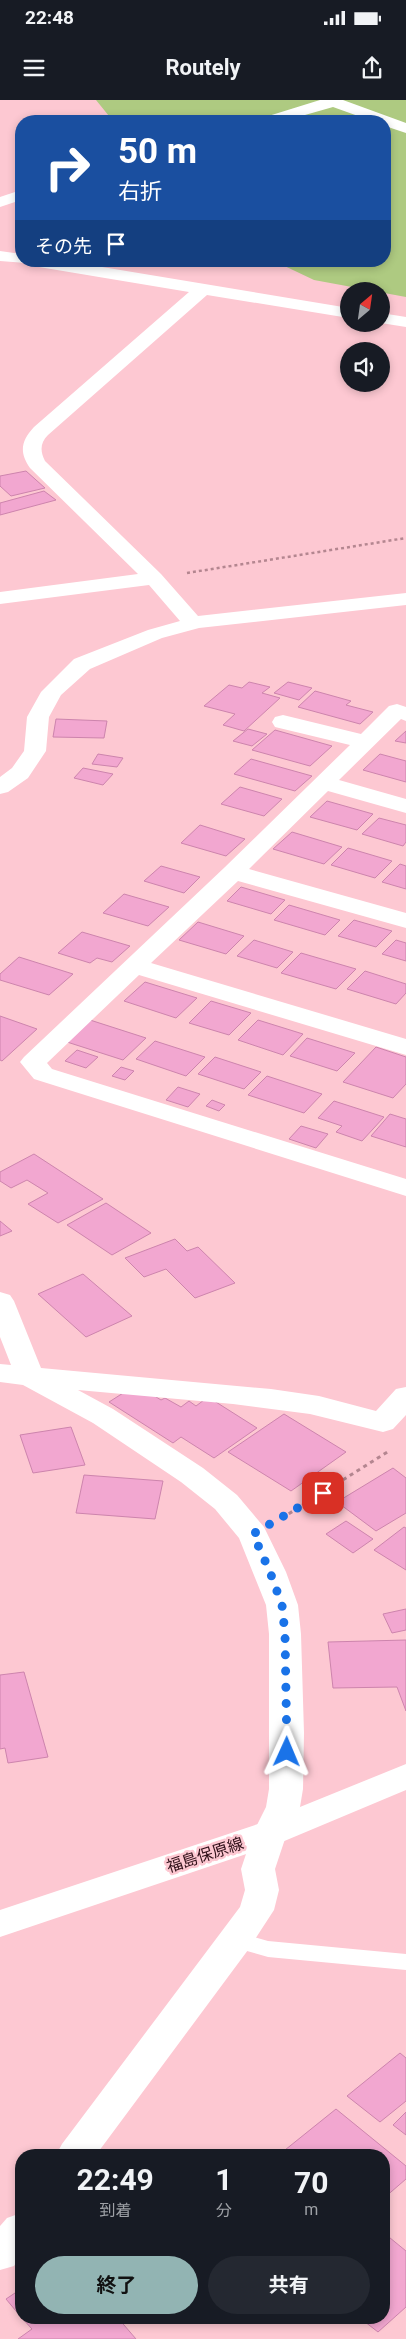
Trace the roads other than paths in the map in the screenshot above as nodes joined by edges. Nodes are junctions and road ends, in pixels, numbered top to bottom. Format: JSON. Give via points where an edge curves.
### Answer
{"nodes":[{"id":1,"x":331,"y":101,"type":"edge"},
{"id":2,"x":287,"y":115,"type":"edge"},
{"id":3,"x":370,"y":115,"type":"edge"},
{"id":4,"x":391,"y":123,"type":"edge"},
{"id":5,"x":406,"y":128,"type":"edge"},
{"id":6,"x":15,"y":197,"type":"edge"},
{"id":7,"x":0,"y":202,"type":"edge"},
{"id":8,"x":0,"y":256,"type":"edge"},
{"id":9,"x":15,"y":258,"type":"edge"},
{"id":10,"x":69,"y":267,"type":"edge"},
{"id":11,"x":203,"y":289,"type":"junction"},
{"id":12,"x":340,"y":312,"type":"edge"},
{"id":13,"x":390,"y":319,"type":"edge"},
{"id":14,"x":406,"y":322,"type":"edge"},
{"id":15,"x":154,"y":578,"type":"junction"},
{"id":16,"x":0,"y":598,"type":"edge"},
{"id":17,"x":406,"y":599,"type":"edge"},
{"id":18,"x":193,"y":623,"type":"junction"},
{"id":19,"x":406,"y":714,"type":"edge"},
{"id":20,"x":284,"y":722,"type":"dead end"},
{"id":21,"x":365,"y":742,"type":"junction"},
{"id":22,"x":323,"y":783,"type":"junction"},
{"id":23,"x":0,"y":787,"type":"edge"},
{"id":24,"x":406,"y":806,"type":"edge"},
{"id":25,"x":234,"y":872,"type":"junction"},
{"id":26,"x":406,"y":921,"type":"edge"},
{"id":27,"x":135,"y":966,"type":"junction"},
{"id":28,"x":406,"y":1047,"type":"edge"},
{"id":29,"x":406,"y":1188,"type":"edge"},
{"id":30,"x":0,"y":1301,"type":"edge"},
{"id":31,"x":15,"y":1374,"type":"edge"},
{"id":32,"x":406,"y":1396,"type":"edge"},
{"id":33,"x":396,"y":1432,"type":"edge"},
{"id":34,"x":406,"y":1776,"type":"edge"},
{"id":35,"x":270,"y":1834,"type":"junction"},
{"id":36,"x":0,"y":1924,"type":"edge"},
{"id":37,"x":236,"y":1940,"type":"junction"},
{"id":38,"x":406,"y":1962,"type":"edge"},
{"id":39,"x":79,"y":2149,"type":"edge"},
{"id":40,"x":15,"y":2236,"type":"edge"},
{"id":41,"x":0,"y":2254,"type":"edge"}],
"edges":[{"from":1,"to":2,"type":"street"},
{"from":1,"to":3,"type":"street"},
{"from":4,"to":5,"type":"street"},
{"from":6,"to":7,"type":"street"},
{"from":8,"to":9,"type":"street"},
{"from":10,"to":11,"type":"street"},
{"from":11,"to":12,"type":"street"},
{"from":11,"to":15,"type":"street","via":[[41,431],[31,444],[30,455],[38,464]]},
{"from":13,"to":14,"type":"street"},
{"from":15,"to":16,"type":"street"},
{"from":15,"to":18,"type":"street"},
{"from":17,"to":18,"type":"street"},
{"from":18,"to":23,"type":"street","via":[[155,634],[82,664],[52,692],[38,718],[34,752],[20,773]]},
{"from":19,"to":21,"type":"street","via":[[397,712]]},
{"from":20,"to":21,"type":"street"},
{"from":21,"to":22,"type":"street"},
{"from":22,"to":24,"type":"street"},
{"from":22,"to":25,"type":"street"},
{"from":25,"to":26,"type":"street"},
{"from":25,"to":27,"type":"street"},
{"from":27,"to":28,"type":"street"},
{"from":27,"to":29,"type":"street","via":[[33,1062],[43,1074]]},
{"from":30,"to":31,"type":"street"},
{"from":31,"to":33,"type":"street","via":[[313,1405]]},
{"from":31,"to":35,"type":"street","via":[[103,1416],[192,1475],[226,1502],[253,1534],[282,1605],[285,1634],[286,1788],[283,1807]]},
{"from":32,"to":33,"type":"street"},
{"from":34,"to":35,"type":"street","name":"福島保原線"},
{"from":35,"to":36,"type":"street","name":"福島保原線"},
{"from":35,"to":37,"type":"street","via":[[258,1869],[262,1890],[257,1910]]},
{"from":37,"to":38,"type":"lane","via":[[268,1949]]},
{"from":37,"to":39,"type":"street"},
{"from":40,"to":41,"type":"street"}]}
